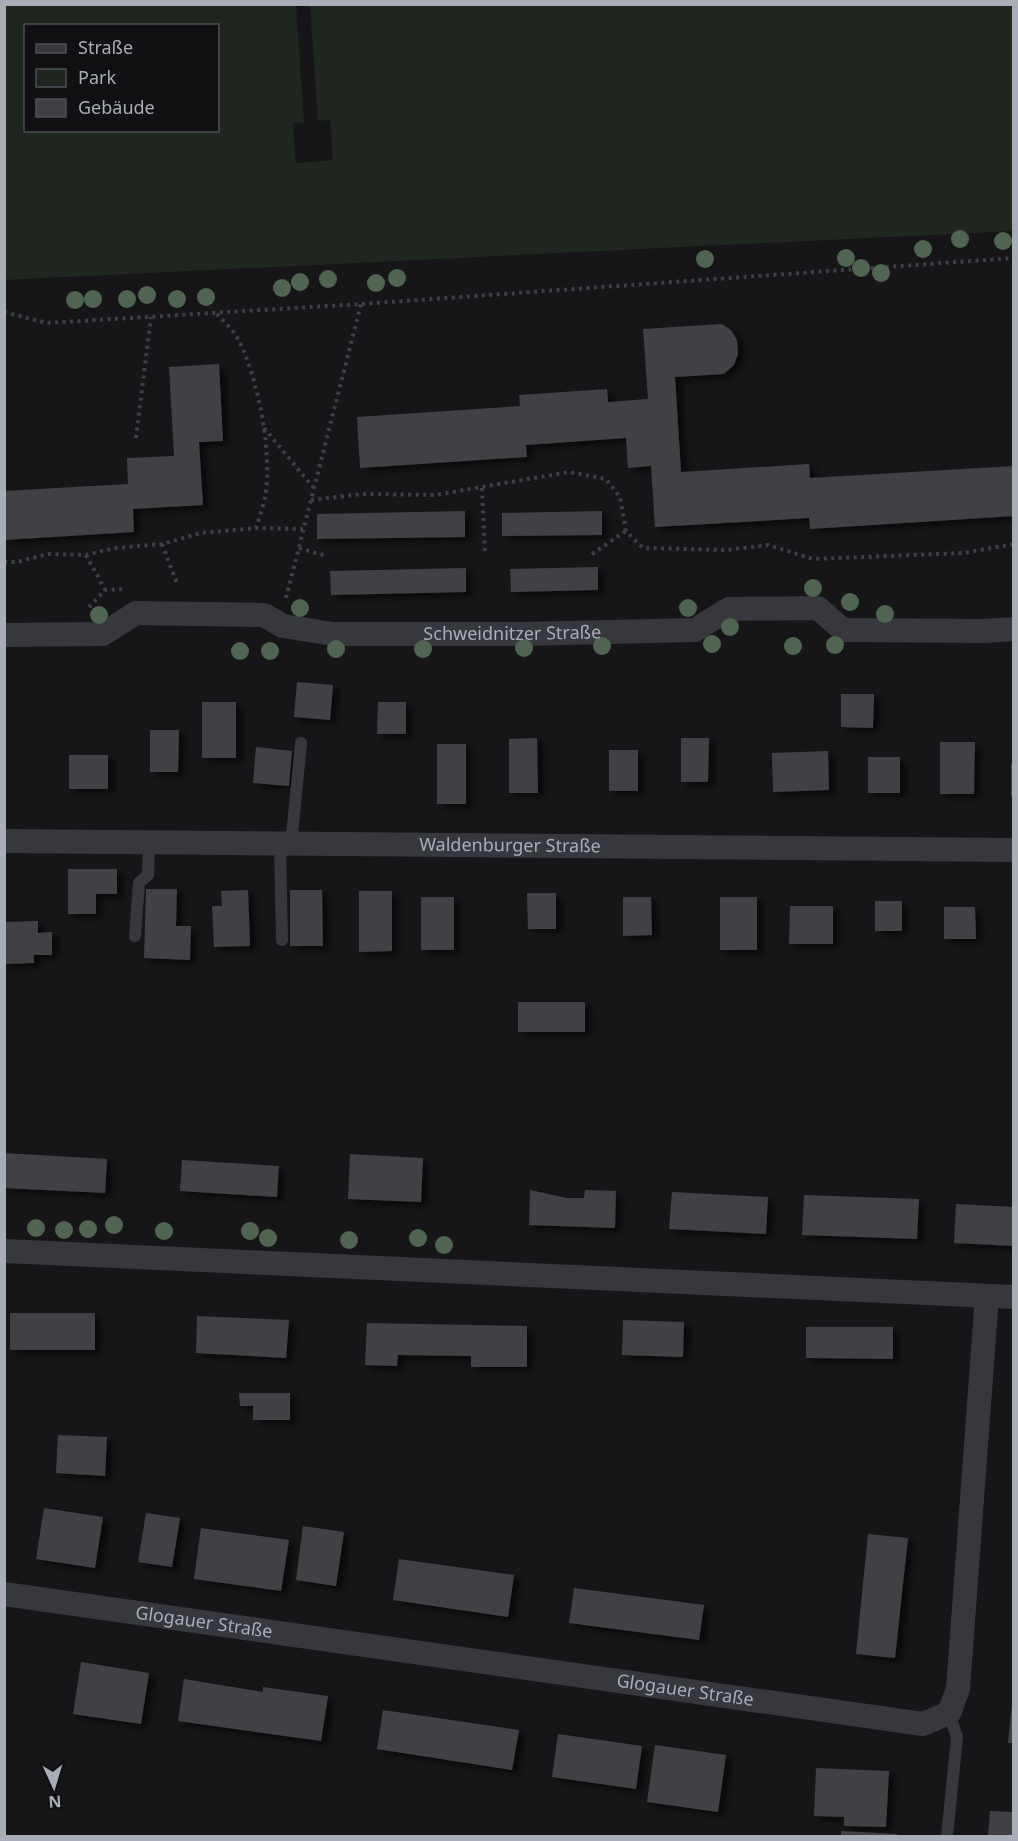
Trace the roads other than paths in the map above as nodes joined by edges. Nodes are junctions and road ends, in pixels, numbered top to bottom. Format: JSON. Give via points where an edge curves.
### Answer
{"nodes":[{"id":1,"x":1014,"y":629,"type":"edge"},
{"id":2,"x":4,"y":635,"type":"edge"},
{"id":3,"x":301,"y":743,"type":"dead end"},
{"id":4,"x":4,"y":841,"type":"edge"},
{"id":5,"x":149,"y":843,"type":"junction"},
{"id":6,"x":285,"y":845,"type":"junction"},
{"id":7,"x":1014,"y":850,"type":"edge"},
{"id":8,"x":135,"y":936,"type":"dead end"},
{"id":9,"x":282,"y":940,"type":"dead end"},
{"id":10,"x":4,"y":1251,"type":"edge"},
{"id":11,"x":987,"y":1296,"type":"junction"},
{"id":12,"x":1014,"y":1297,"type":"edge"},
{"id":13,"x":4,"y":1594,"type":"edge"},
{"id":14,"x":950,"y":1713,"type":"junction"},
{"id":15,"x":947,"y":1836,"type":"edge"}],
"edges":[{"from":1,"to":2,"type":"street","name":"Schweidnitzer Straße","via":[[843,630],[818,608],[729,609],[695,630],[333,634],[283,626],[264,615],[136,613],[102,634]]},
{"from":3,"to":6,"type":"lane"},
{"from":4,"to":5,"type":"street","name":"Waldenburger Straße"},
{"from":5,"to":6,"type":"street","name":"Waldenburger Straße"},
{"from":5,"to":8,"type":"lane","via":[[148,875],[139,883]]},
{"from":6,"to":7,"type":"street","name":"Waldenburger Straße"},
{"from":6,"to":9,"type":"lane"},
{"from":10,"to":11,"type":"street"},
{"from":11,"to":12,"type":"street"},
{"from":11,"to":14,"type":"street","via":[[958,1689]]},
{"from":13,"to":14,"type":"street","name":"Glogauer Straße","via":[[922,1724]]},
{"from":14,"to":15,"type":"lane","via":[[957,1737]]}]}
